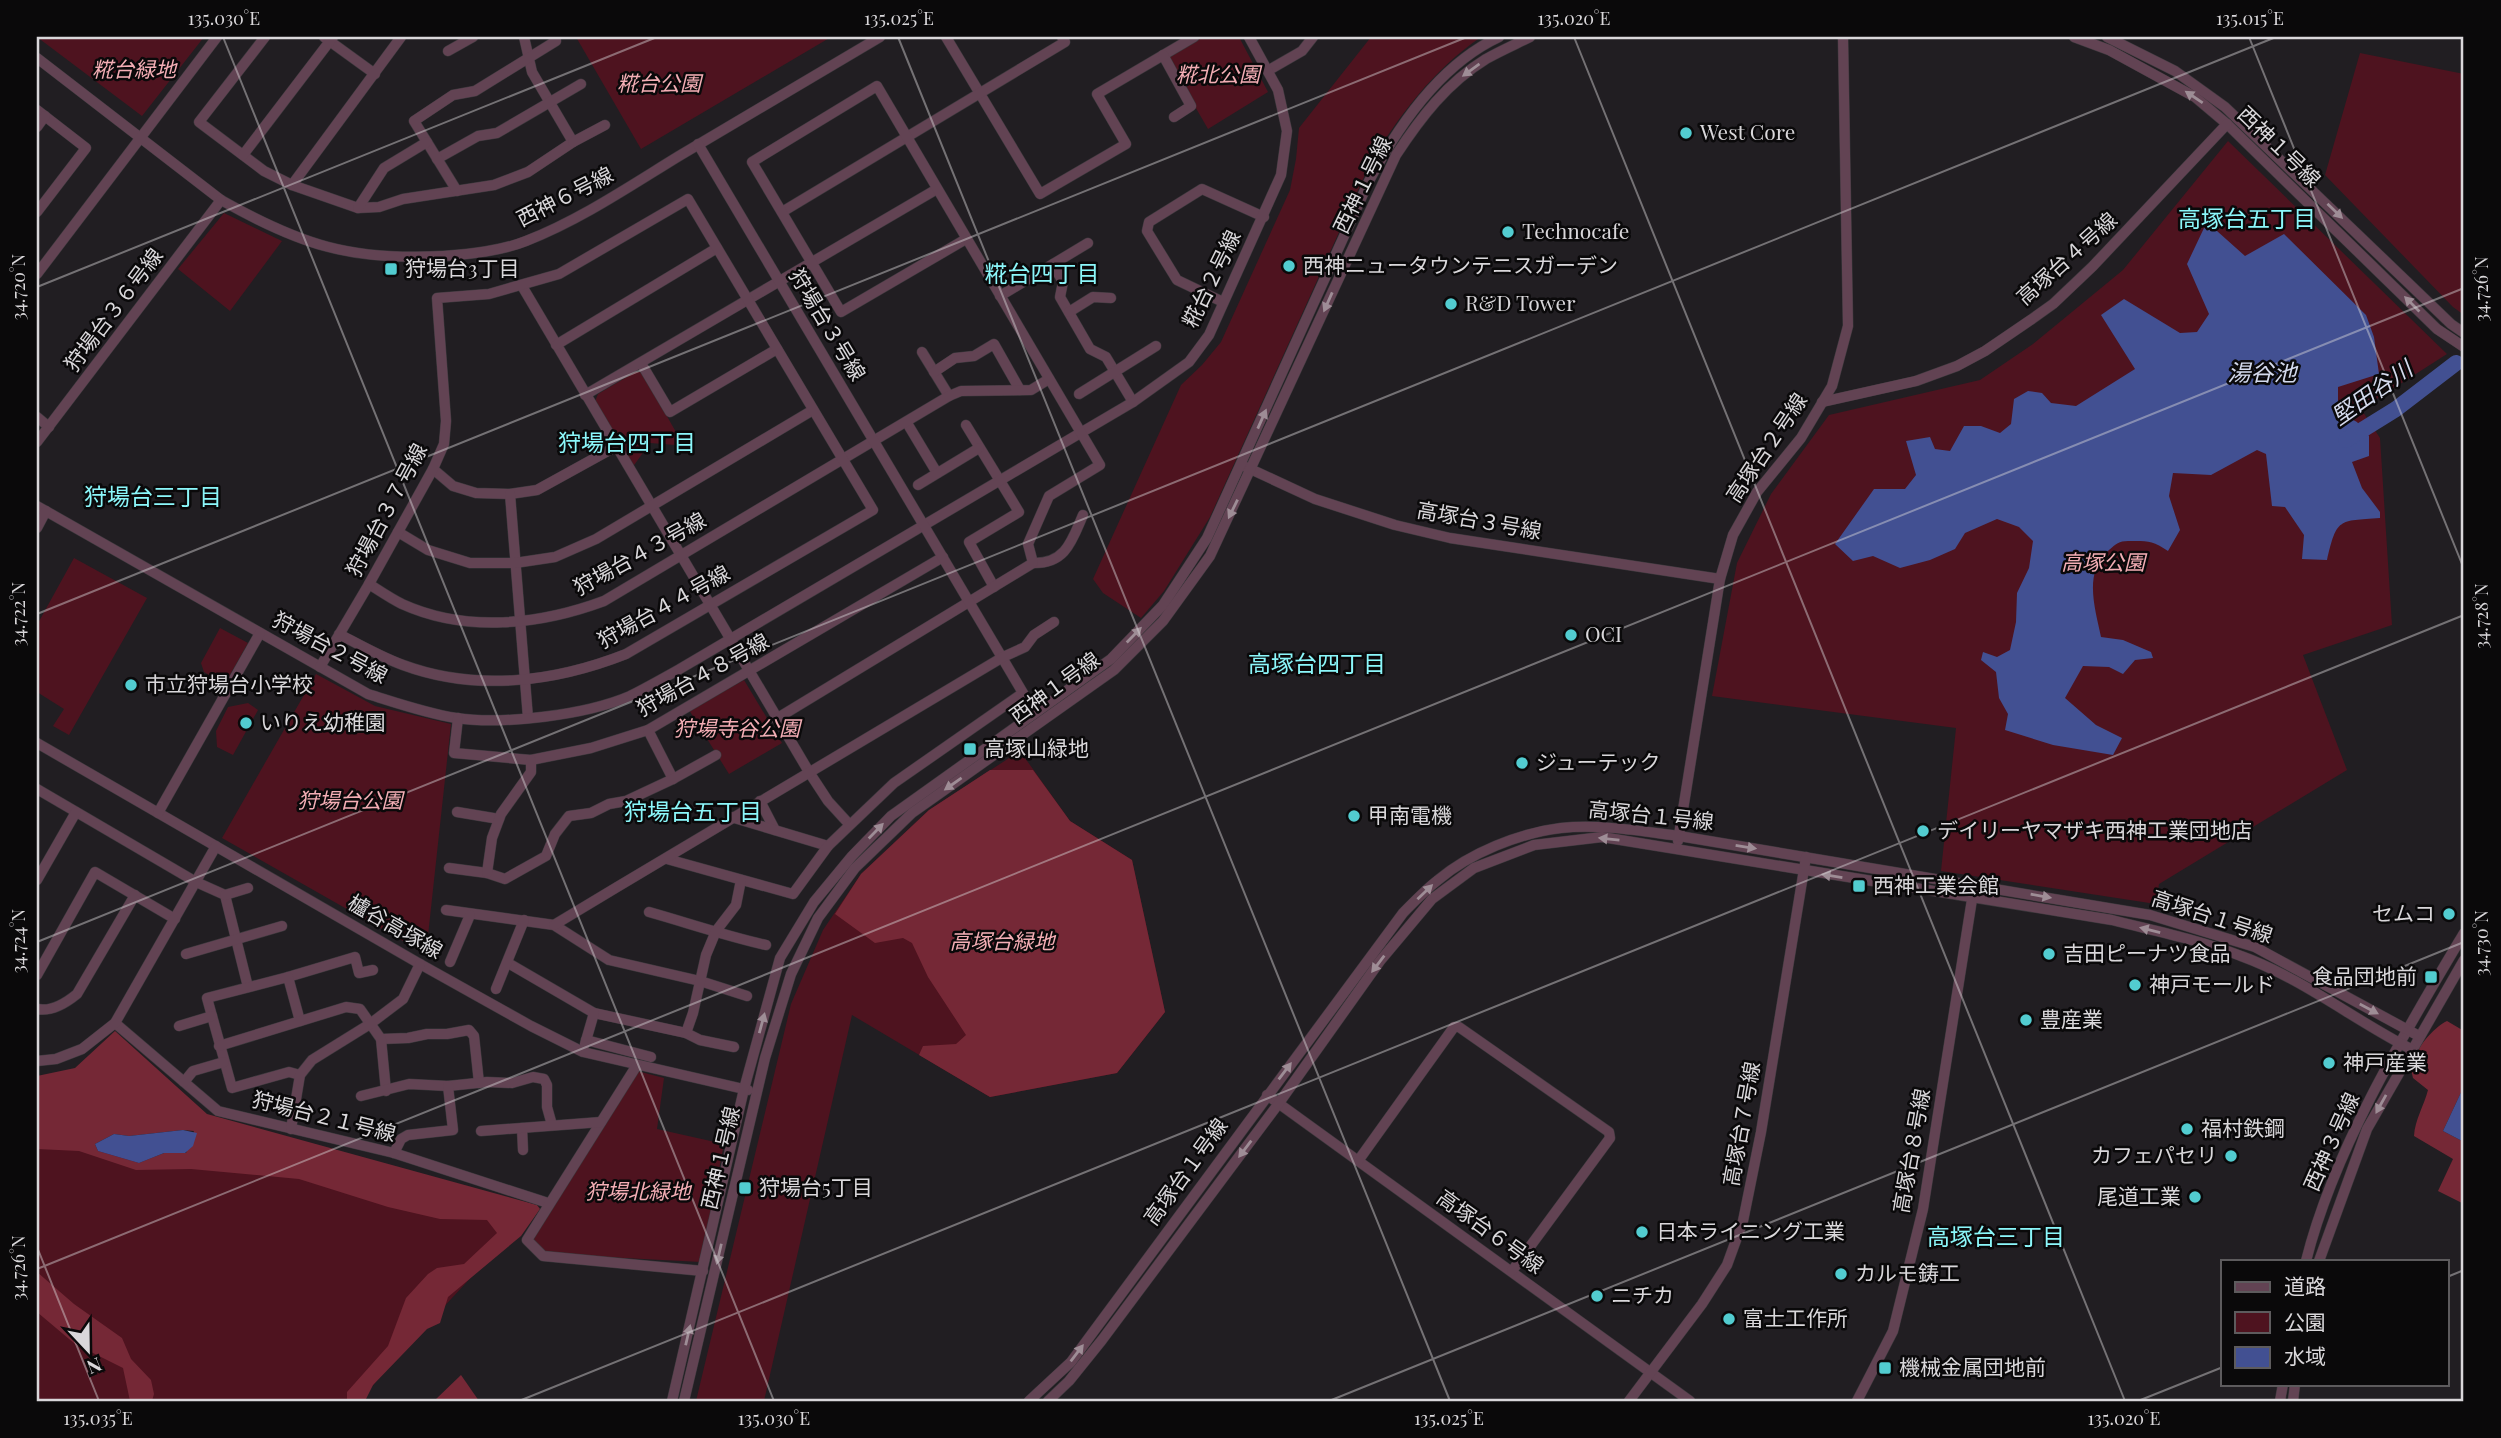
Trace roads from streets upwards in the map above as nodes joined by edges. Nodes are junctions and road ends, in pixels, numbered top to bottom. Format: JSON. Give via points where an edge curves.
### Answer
{"nodes":[{"id":1,"x":217,"y":37,"type":"edge"},
{"id":2,"x":265,"y":37,"type":"edge"},
{"id":3,"x":401,"y":37,"type":"edge"},
{"id":4,"x":473,"y":37,"type":"edge"},
{"id":5,"x":524,"y":37,"type":"edge"},
{"id":6,"x":880,"y":37,"type":"edge"},
{"id":7,"x":946,"y":37,"type":"edge"},
{"id":8,"x":1062,"y":37,"type":"edge"},
{"id":9,"x":1194,"y":37,"type":"edge"},
{"id":10,"x":1249,"y":37,"type":"edge"},
{"id":11,"x":1313,"y":37,"type":"edge"},
{"id":12,"x":1499,"y":37,"type":"edge"},
{"id":13,"x":1530,"y":37,"type":"edge"},
{"id":14,"x":1843,"y":37,"type":"edge"},
{"id":15,"x":2074,"y":37,"type":"edge"},
{"id":16,"x":2108,"y":37,"type":"edge"},
{"id":17,"x":329,"y":38,"type":"edge"},
{"id":18,"x":556,"y":41,"type":"dead end"},
{"id":19,"x":1180,"y":41,"type":"edge"},
{"id":20,"x":447,"y":51,"type":"dead end"},
{"id":21,"x":1163,"y":55,"type":"junction"},
{"id":22,"x":37,"y":58,"type":"edge"},
{"id":23,"x":529,"y":58,"type":"junction"},
{"id":24,"x":1269,"y":70,"type":"junction"},
{"id":25,"x":374,"y":74,"type":"junction"},
{"id":26,"x":581,"y":84,"type":"dead end"},
{"id":27,"x":979,"y":93,"type":"junction"},
{"id":28,"x":550,"y":102,"type":"junction"},
{"id":29,"x":41,"y":113,"type":"edge"},
{"id":30,"x":1174,"y":117,"type":"dead end"},
{"id":31,"x":2227,"y":124,"type":"junction"},
{"id":32,"x":605,"y":125,"type":"dead end"},
{"id":33,"x":37,"y":127,"type":"edge"},
{"id":34,"x":140,"y":137,"type":"junction"},
{"id":35,"x":907,"y":137,"type":"junction"},
{"id":36,"x":427,"y":142,"type":"junction"},
{"id":37,"x":573,"y":142,"type":"junction"},
{"id":38,"x":698,"y":144,"type":"junction"},
{"id":39,"x":243,"y":155,"type":"junction"},
{"id":40,"x":437,"y":159,"type":"junction"},
{"id":41,"x":292,"y":185,"type":"junction"},
{"id":42,"x":937,"y":189,"type":"junction"},
{"id":43,"x":457,"y":191,"type":"junction"},
{"id":44,"x":221,"y":201,"type":"junction"},
{"id":45,"x":358,"y":208,"type":"junction"},
{"id":46,"x":37,"y":212,"type":"edge"},
{"id":47,"x":782,"y":212,"type":"junction"},
{"id":48,"x":1264,"y":217,"type":"junction"},
{"id":49,"x":966,"y":239,"type":"junction"},
{"id":50,"x":1088,"y":243,"type":"dead end"},
{"id":51,"x":717,"y":248,"type":"junction"},
{"id":52,"x":812,"y":262,"type":"junction"},
{"id":53,"x":1053,"y":264,"type":"junction"},
{"id":54,"x":37,"y":274,"type":"edge"},
{"id":55,"x":779,"y":281,"type":"junction"},
{"id":56,"x":522,"y":286,"type":"junction"},
{"id":57,"x":1000,"y":296,"type":"junction"},
{"id":58,"x":1111,"y":298,"type":"dead end"},
{"id":59,"x":748,"y":300,"type":"junction"},
{"id":60,"x":1223,"y":302,"type":"junction"},
{"id":61,"x":1069,"y":312,"type":"junction"},
{"id":62,"x":2464,"y":333,"type":"edge"},
{"id":63,"x":556,"y":345,"type":"junction"},
{"id":64,"x":1156,"y":346,"type":"dead end"},
{"id":65,"x":2464,"y":347,"type":"edge"},
{"id":66,"x":777,"y":349,"type":"junction"},
{"id":67,"x":922,"y":352,"type":"dead end"},
{"id":68,"x":641,"y":363,"type":"junction"},
{"id":69,"x":934,"y":372,"type":"junction"},
{"id":70,"x":1115,"y":372,"type":"junction"},
{"id":71,"x":1049,"y":379,"type":"junction"},
{"id":72,"x":1020,"y":390,"type":"junction"},
{"id":73,"x":1079,"y":394,"type":"dead end"},
{"id":74,"x":585,"y":396,"type":"junction"},
{"id":75,"x":949,"y":397,"type":"junction"},
{"id":76,"x":1133,"y":402,"type":"junction"},
{"id":77,"x":1822,"y":402,"type":"junction"},
{"id":78,"x":813,"y":410,"type":"junction"},
{"id":79,"x":37,"y":417,"type":"edge"},
{"id":80,"x":906,"y":423,"type":"junction"},
{"id":81,"x":966,"y":425,"type":"dead end"},
{"id":82,"x":49,"y":427,"type":"junction"},
{"id":83,"x":1081,"y":432,"type":"junction"},
{"id":84,"x":874,"y":441,"type":"junction"},
{"id":85,"x":37,"y":442,"type":"edge"},
{"id":86,"x":615,"y":447,"type":"junction"},
{"id":87,"x":979,"y":448,"type":"junction"},
{"id":88,"x":842,"y":460,"type":"junction"},
{"id":89,"x":1241,"y":465,"type":"junction"},
{"id":90,"x":433,"y":469,"type":"junction"},
{"id":91,"x":1252,"y":470,"type":"junction"},
{"id":92,"x":937,"y":473,"type":"junction"},
{"id":93,"x":999,"y":480,"type":"junction"},
{"id":94,"x":918,"y":485,"type":"dead end"},
{"id":95,"x":510,"y":494,"type":"junction"},
{"id":96,"x":650,"y":505,"type":"junction"},
{"id":97,"x":42,"y":509,"type":"edge"},
{"id":98,"x":1083,"y":515,"type":"dead end"},
{"id":99,"x":923,"y":525,"type":"junction"},
{"id":100,"x":37,"y":528,"type":"edge"},
{"id":101,"x":398,"y":532,"type":"junction"},
{"id":102,"x":679,"y":556,"type":"junction"},
{"id":103,"x":943,"y":557,"type":"junction"},
{"id":104,"x":1033,"y":562,"type":"junction"},
{"id":105,"x":515,"y":563,"type":"junction"},
{"id":106,"x":1720,"y":579,"type":"junction"},
{"id":107,"x":369,"y":584,"type":"junction"},
{"id":108,"x":994,"y":587,"type":"junction"},
{"id":109,"x":970,"y":602,"type":"junction"},
{"id":110,"x":710,"y":606,"type":"junction"},
{"id":111,"x":520,"y":621,"type":"junction"},
{"id":112,"x":1054,"y":622,"type":"dead end"},
{"id":113,"x":260,"y":633,"type":"junction"},
{"id":114,"x":339,"y":634,"type":"junction"},
{"id":115,"x":729,"y":639,"type":"junction"},
{"id":116,"x":1003,"y":657,"type":"junction"},
{"id":117,"x":320,"y":667,"type":"junction"},
{"id":118,"x":749,"y":672,"type":"junction"},
{"id":119,"x":525,"y":680,"type":"junction"},
{"id":120,"x":458,"y":718,"type":"junction"},
{"id":121,"x":528,"y":718,"type":"junction"},
{"id":122,"x":776,"y":719,"type":"junction"},
{"id":123,"x":648,"y":730,"type":"junction"},
{"id":124,"x":37,"y":743,"type":"edge"},
{"id":125,"x":716,"y":755,"type":"dead end"},
{"id":126,"x":531,"y":760,"type":"junction"},
{"id":127,"x":809,"y":772,"type":"junction"},
{"id":128,"x":673,"y":779,"type":"junction"},
{"id":129,"x":37,"y":789,"type":"edge"},
{"id":130,"x":761,"y":801,"type":"junction"},
{"id":131,"x":76,"y":812,"type":"junction"},
{"id":132,"x":457,"y":812,"type":"dead end"},
{"id":133,"x":158,"y":813,"type":"junction"},
{"id":134,"x":731,"y":817,"type":"junction"},
{"id":135,"x":499,"y":819,"type":"junction"},
{"id":136,"x":849,"y":824,"type":"junction"},
{"id":137,"x":775,"y":830,"type":"junction"},
{"id":138,"x":1679,"y":836,"type":"junction"},
{"id":139,"x":216,"y":846,"type":"junction"},
{"id":140,"x":828,"y":846,"type":"junction"},
{"id":141,"x":1677,"y":849,"type":"junction"},
{"id":142,"x":1806,"y":857,"type":"junction"},
{"id":143,"x":667,"y":859,"type":"junction"},
{"id":144,"x":449,"y":868,"type":"dead end"},
{"id":145,"x":1803,"y":871,"type":"junction"},
{"id":146,"x":487,"y":873,"type":"junction"},
{"id":147,"x":37,"y":880,"type":"edge"},
{"id":148,"x":741,"y":880,"type":"junction"},
{"id":149,"x":196,"y":882,"type":"junction"},
{"id":150,"x":1974,"y":884,"type":"junction"},
{"id":151,"x":248,"y":888,"type":"dead end"},
{"id":152,"x":135,"y":895,"type":"junction"},
{"id":153,"x":225,"y":895,"type":"junction"},
{"id":154,"x":1972,"y":899,"type":"junction"},
{"id":155,"x":446,"y":910,"type":"dead end"},
{"id":156,"x":649,"y":912,"type":"dead end"},
{"id":157,"x":470,"y":915,"type":"junction"},
{"id":158,"x":175,"y":919,"type":"junction"},
{"id":159,"x":524,"y":920,"type":"junction"},
{"id":160,"x":554,"y":925,"type":"junction"},
{"id":161,"x":282,"y":926,"type":"dead end"},
{"id":162,"x":716,"y":930,"type":"junction"},
{"id":163,"x":2464,"y":933,"type":"edge"},
{"id":164,"x":236,"y":939,"type":"junction"},
{"id":165,"x":766,"y":946,"type":"dead end"},
{"id":166,"x":186,"y":954,"type":"dead end"},
{"id":167,"x":2464,"y":960,"type":"edge"},
{"id":168,"x":450,"y":961,"type":"dead end"},
{"id":169,"x":508,"y":963,"type":"junction"},
{"id":170,"x":420,"y":964,"type":"junction"},
{"id":171,"x":373,"y":970,"type":"dead end"},
{"id":172,"x":37,"y":975,"type":"edge"},
{"id":173,"x":288,"y":977,"type":"junction"},
{"id":174,"x":700,"y":981,"type":"junction"},
{"id":175,"x":248,"y":987,"type":"junction"},
{"id":176,"x":496,"y":989,"type":"dead end"},
{"id":177,"x":747,"y":996,"type":"dead end"},
{"id":178,"x":37,"y":1009,"type":"edge"},
{"id":179,"x":594,"y":1013,"type":"junction"},
{"id":180,"x":212,"y":1016,"type":"junction"},
{"id":181,"x":300,"y":1021,"type":"junction"},
{"id":182,"x":115,"y":1023,"type":"junction"},
{"id":183,"x":370,"y":1024,"type":"junction"},
{"id":184,"x":179,"y":1026,"type":"dead end"},
{"id":185,"x":2407,"y":1029,"type":"junction"},
{"id":186,"x":686,"y":1033,"type":"junction"},
{"id":187,"x":2419,"y":1036,"type":"junction"},
{"id":188,"x":382,"y":1039,"type":"junction"},
{"id":189,"x":586,"y":1040,"type":"junction"},
{"id":190,"x":2400,"y":1043,"type":"junction"},
{"id":191,"x":219,"y":1046,"type":"junction"},
{"id":192,"x":734,"y":1047,"type":"dead end"},
{"id":193,"x":2411,"y":1049,"type":"junction"},
{"id":194,"x":583,"y":1052,"type":"junction"},
{"id":195,"x":651,"y":1057,"type":"dead end"},
{"id":196,"x":37,"y":1061,"type":"edge"},
{"id":197,"x":223,"y":1062,"type":"junction"},
{"id":198,"x":636,"y":1065,"type":"junction"},
{"id":199,"x":300,"y":1075,"type":"junction"},
{"id":200,"x":184,"y":1082,"type":"junction"},
{"id":201,"x":479,"y":1083,"type":"junction"},
{"id":202,"x":448,"y":1086,"type":"junction"},
{"id":203,"x":744,"y":1089,"type":"junction"},
{"id":204,"x":386,"y":1091,"type":"junction"},
{"id":205,"x":756,"y":1092,"type":"junction"},
{"id":206,"x":1267,"y":1095,"type":"junction"},
{"id":207,"x":361,"y":1096,"type":"dead end"},
{"id":208,"x":1279,"y":1103,"type":"junction"},
{"id":209,"x":601,"y":1122,"type":"junction"},
{"id":210,"x":552,"y":1125,"type":"junction"},
{"id":211,"x":522,"y":1128,"type":"junction"},
{"id":212,"x":291,"y":1129,"type":"junction"},
{"id":213,"x":481,"y":1131,"type":"dead end"},
{"id":214,"x":523,"y":1150,"type":"dead end"},
{"id":215,"x":394,"y":1153,"type":"junction"},
{"id":216,"x":1358,"y":1161,"type":"junction"},
{"id":217,"x":548,"y":1203,"type":"junction"},
{"id":218,"x":2306,"y":1260,"type":"edge"},
{"id":219,"x":2319,"y":1260,"type":"edge"},
{"id":220,"x":703,"y":1271,"type":"junction"},
{"id":221,"x":1512,"y":1271,"type":"junction"},
{"id":222,"x":1650,"y":1373,"type":"junction"},
{"id":223,"x":672,"y":1401,"type":"edge"},
{"id":224,"x":684,"y":1401,"type":"edge"},
{"id":225,"x":1029,"y":1401,"type":"edge"},
{"id":226,"x":1048,"y":1401,"type":"edge"},
{"id":227,"x":1629,"y":1401,"type":"edge"},
{"id":228,"x":1690,"y":1401,"type":"edge"},
{"id":229,"x":1857,"y":1401,"type":"edge"}],
"edges":[{"from":1,"to":34,"type":"street"},
{"from":2,"to":39,"type":"street","via":[[199,122]]},
{"from":3,"to":25,"type":"street"},
{"from":4,"to":20,"type":"street"},
{"from":5,"to":23,"type":"street"},
{"from":6,"to":38,"type":"street","name":"西神６号線"},
{"from":7,"to":27,"type":"street"},
{"from":8,"to":27,"type":"street","via":[[1065,43]]},
{"from":9,"to":19,"type":"street"},
{"from":10,"to":24,"type":"street","name":"糀台２号線"},
{"from":11,"to":24,"type":"street","via":[[1302,51]]},
{"from":89,"to":12,"type":"street","name":"西神１号線","one_way":true,"via":[[1388,146],[1409,115],[1446,76]]},
{"from":13,"to":91,"type":"street","name":"西神１号線","one_way":true,"via":[[1462,76],[1420,119],[1396,155]]},
{"from":14,"to":77,"type":"street","name":"高塚台２号線","via":[[1848,326],[1832,386]]},
{"from":31,"to":15,"type":"street","name":"西神１号線","one_way":true,"via":[[2195,96],[2109,50]]},
{"from":16,"to":62,"type":"street","name":"西神１号線","one_way":true,"via":[[2175,71],[2225,107]]},
{"from":17,"to":25,"type":"street"},
{"from":17,"to":39,"type":"street"},
{"from":18,"to":23,"type":"street"},
{"from":19,"to":21,"type":"street"},
{"from":21,"to":27,"type":"street","via":[[1097,94],[1126,144],[1040,194]]},
{"from":21,"to":30,"type":"street","via":[[1191,106]]},
{"from":22,"to":34,"type":"street","name":"西神６号線"},
{"from":23,"to":28,"type":"street"},
{"from":23,"to":36,"type":"street","via":[[475,91],[453,95],[414,121]]},
{"from":24,"to":48,"type":"street","name":"糀台２号線","via":[[1287,131],[1281,174]]},
{"from":25,"to":41,"type":"street"},
{"from":26,"to":28,"type":"street"},
{"from":27,"to":35,"type":"street"},
{"from":28,"to":37,"type":"street"},
{"from":28,"to":40,"type":"street","via":[[497,133],[478,136]]},
{"from":29,"to":33,"type":"street"},
{"from":29,"to":46,"type":"street","via":[[86,148]]},
{"from":65,"to":31,"type":"street","name":"西神１号線","one_way":true,"via":[[2437,329]]},
{"from":31,"to":77,"type":"street","name":"高塚台４号線","via":[[2094,266],[2032,319],[1957,366],[1916,381]]},
{"from":32,"to":37,"type":"street"},
{"from":34,"to":44,"type":"street","name":"西神６号線"},
{"from":34,"to":54,"type":"street"},
{"from":35,"to":42,"type":"street"},
{"from":35,"to":47,"type":"street"},
{"from":35,"to":47,"type":"street","via":[[877,86],[752,162]]},
{"from":36,"to":40,"type":"street"},
{"from":36,"to":45,"type":"street","via":[[384,168]]},
{"from":37,"to":43,"type":"street","via":[[527,172],[494,185]]},
{"from":38,"to":44,"type":"street","name":"西神６号線","via":[[594,207],[525,242],[465,255],[398,259],[337,251],[292,237]]},
{"from":38,"to":55,"type":"street","name":"狩場台３号線"},
{"from":39,"to":41,"type":"street","via":[[264,172]]},
{"from":40,"to":43,"type":"street"},
{"from":41,"to":45,"type":"street"},
{"from":42,"to":49,"type":"street"},
{"from":42,"to":52,"type":"street"},
{"from":43,"to":45,"type":"street"},
{"from":44,"to":82,"type":"street","name":"狩場台３６号線"},
{"from":47,"to":52,"type":"street"},
{"from":48,"to":60,"type":"street","name":"糀台２号線"},
{"from":48,"to":60,"type":"street","via":[[1202,189],[1149,222],[1147,231],[1177,280]]},
{"from":49,"to":52,"type":"street","via":[[841,312]]},
{"from":49,"to":57,"type":"street"},
{"from":50,"to":53,"type":"street"},
{"from":51,"to":56,"type":"street","name":"狩場台３７号線","via":[[688,199],[570,268]]},
{"from":51,"to":59,"type":"street"},
{"from":51,"to":63,"type":"street"},
{"from":52,"to":55,"type":"street"},
{"from":53,"to":57,"type":"street"},
{"from":53,"to":61,"type":"street","via":[[1063,282],[1060,297]]},
{"from":55,"to":59,"type":"street"},
{"from":55,"to":84,"type":"street","name":"狩場台３号線"},
{"from":56,"to":63,"type":"street"},
{"from":56,"to":90,"type":"street","name":"狩場台３７号線","via":[[437,298],[446,421],[444,444]]},
{"from":57,"to":71,"type":"street"},
{"from":58,"to":61,"type":"street","via":[[1093,298]]},
{"from":59,"to":66,"type":"street"},
{"from":59,"to":68,"type":"street"},
{"from":60,"to":76,"type":"street","name":"糀台２号線","via":[[1209,335],[1189,362]]},
{"from":61,"to":70,"type":"street","via":[[1090,349],[1106,356]]},
{"from":63,"to":74,"type":"street"},
{"from":64,"to":70,"type":"street"},
{"from":66,"to":68,"type":"street","via":[[670,412]]},
{"from":66,"to":78,"type":"street"},
{"from":67,"to":69,"type":"street"},
{"from":68,"to":74,"type":"street"},
{"from":69,"to":72,"type":"street","via":[[955,358],[974,356],[994,344]]},
{"from":69,"to":75,"type":"street"},
{"from":70,"to":73,"type":"street"},
{"from":70,"to":76,"type":"street"},
{"from":71,"to":72,"type":"street","via":[[1031,390]]},
{"from":71,"to":83,"type":"street"},
{"from":72,"to":75,"type":"street","via":[[961,391]]},
{"from":74,"to":86,"type":"street"},
{"from":75,"to":80,"type":"street","name":"狩場台４３号線"},
{"from":76,"to":83,"type":"street","name":"糀台２号線"},
{"from":77,"to":106,"type":"street","name":"高塚台２号線","via":[[1801,439],[1756,492],[1733,536]]},
{"from":78,"to":88,"type":"street"},
{"from":78,"to":96,"type":"street"},
{"from":79,"to":82,"type":"street"},
{"from":80,"to":84,"type":"street","name":"狩場台４３号線"},
{"from":80,"to":92,"type":"street"},
{"from":81,"to":87,"type":"street"},
{"from":82,"to":85,"type":"street","name":"狩場台３６号線"},
{"from":83,"to":93,"type":"street","name":"糀台２号線"},
{"from":83,"to":104,"type":"street","via":[[1100,465],[1049,496],[1028,544]]},
{"from":84,"to":88,"type":"street","name":"狩場台４３号線"},
{"from":84,"to":99,"type":"street","name":"狩場台３号線"},
{"from":86,"to":95,"type":"street","via":[[537,490]]},
{"from":86,"to":96,"type":"street"},
{"from":87,"to":92,"type":"street"},
{"from":87,"to":93,"type":"street"},
{"from":88,"to":102,"type":"street","name":"狩場台４３号線"},
{"from":88,"to":110,"type":"street","name":"狩場台４４号線","via":[[873,510]]},
{"from":89,"to":91,"type":"street","name":"高塚台３号線"},
{"from":203,"to":89,"type":"street","name":"西神１号線","one_way":true,"via":[[780,958],[814,902],[891,816],[1111,659],[1163,605],[1207,538]]},
{"from":90,"to":95,"type":"street","via":[[453,486],[475,493]]},
{"from":90,"to":101,"type":"street","name":"狩場台３７号線"},
{"from":91,"to":106,"type":"street","name":"高塚台３号線","via":[[1315,499],[1450,538]]},
{"from":91,"to":205,"type":"street","name":"西神１号線","one_way":true,"via":[[1210,556],[1163,621],[1123,662],[912,813],[855,868],[818,918],[790,974]]},
{"from":92,"to":94,"type":"street"},
{"from":93,"to":99,"type":"street","name":"糀台２号線"},
{"from":93,"to":108,"type":"street","via":[[1019,512],[969,542]]},
{"from":95,"to":105,"type":"street"},
{"from":96,"to":102,"type":"street"},
{"from":96,"to":105,"type":"street","via":[[596,539],[555,557]]},
{"from":97,"to":100,"type":"street"},
{"from":97,"to":113,"type":"street","name":"狩場台２号線"},
{"from":98,"to":104,"type":"street","via":[[1067,550],[1046,563]]},
{"from":99,"to":103,"type":"street","name":"狩場台３号線"},
{"from":99,"to":115,"type":"street","name":"狩場台２号線"},
{"from":101,"to":105,"type":"street","via":[[428,551],[470,562]]},
{"from":101,"to":107,"type":"street","name":"狩場台３７号線"},
{"from":102,"to":110,"type":"street"},
{"from":102,"to":111,"type":"street","name":"狩場台４３号線","via":[[604,601],[573,612]]},
{"from":103,"to":109,"type":"street","name":"狩場台３号線"},
{"from":103,"to":118,"type":"street","name":"狩場台４８号線"},
{"from":104,"to":108,"type":"street"},
{"from":105,"to":111,"type":"street"},
{"from":106,"to":138,"type":"street","name":"高塚台２号線"},
{"from":107,"to":111,"type":"street","name":"狩場台４３号線","via":[[429,614],[473,622]]},
{"from":107,"to":114,"type":"street","name":"狩場台３７号線"},
{"from":108,"to":109,"type":"street"},
{"from":109,"to":116,"type":"street","name":"狩場台３号線"},
{"from":109,"to":122,"type":"street"},
{"from":110,"to":115,"type":"street"},
{"from":110,"to":119,"type":"street","name":"狩場台４４号線","via":[[594,667]]},
{"from":111,"to":119,"type":"street"},
{"from":112,"to":116,"type":"street","via":[[1025,647]]},
{"from":113,"to":117,"type":"street","name":"狩場台２号線"},
{"from":113,"to":133,"type":"street"},
{"from":114,"to":117,"type":"street","name":"狩場台３７号線"},
{"from":114,"to":119,"type":"street","name":"狩場台４４号線","via":[[404,665],[440,675]]},
{"from":115,"to":118,"type":"street"},
{"from":115,"to":121,"type":"street","name":"狩場台２号線","via":[[629,696],[575,713]]},
{"from":116,"to":127,"type":"street"},
{"from":116,"to":136,"type":"street","name":"狩場台３号線","via":[[1023,693],[894,783]]},
{"from":117,"to":120,"type":"street","name":"狩場台２号線","via":[[368,694]]},
{"from":118,"to":122,"type":"street"},
{"from":118,"to":123,"type":"street","name":"狩場台４８号線"},
{"from":119,"to":121,"type":"street"},
{"from":120,"to":121,"type":"street","name":"狩場台２号線"},
{"from":120,"to":126,"type":"street","name":"狩場台４８号線","via":[[454,754]]},
{"from":122,"to":127,"type":"street"},
{"from":123,"to":126,"type":"street","name":"狩場台４８号線"},
{"from":123,"to":128,"type":"street"},
{"from":124,"to":133,"type":"street","name":"櫨谷高塚線"},
{"from":125,"to":128,"type":"street"},
{"from":126,"to":135,"type":"street","via":[[531,772]]},
{"from":127,"to":130,"type":"street"},
{"from":127,"to":136,"type":"street"},
{"from":128,"to":146,"type":"street","via":[[626,801],[569,816],[555,834],[547,856],[505,879]]},
{"from":129,"to":131,"type":"street"},
{"from":130,"to":134,"type":"street"},
{"from":130,"to":137,"type":"street"},
{"from":131,"to":147,"type":"street"},
{"from":131,"to":149,"type":"street"},
{"from":132,"to":135,"type":"street"},
{"from":133,"to":139,"type":"street","name":"櫨谷高塚線"},
{"from":134,"to":137,"type":"street"},
{"from":134,"to":143,"type":"street"},
{"from":135,"to":146,"type":"street"},
{"from":136,"to":140,"type":"street"},
{"from":137,"to":140,"type":"street"},
{"from":138,"to":141,"type":"street","name":"高塚台２号線"},
{"from":138,"to":142,"type":"street","name":"高塚台１号線","one_way":true},
{"from":206,"to":138,"type":"street","name":"高塚台１号線","one_way":true,"via":[[1403,913],[1457,867],[1494,848],[1562,828]]},
{"from":139,"to":149,"type":"street"},
{"from":139,"to":170,"type":"street","name":"櫨谷高塚線"},
{"from":140,"to":148,"type":"street","via":[[793,894]]},
{"from":141,"to":145,"type":"street","name":"高塚台１号線"},
{"from":141,"to":208,"type":"street","name":"高塚台１号線","one_way":true,"via":[[1602,837],[1534,845],[1474,868],[1432,900],[1389,951]]},
{"from":142,"to":145,"type":"street","name":"高塚台７号線"},
{"from":142,"to":150,"type":"street","name":"高塚台１号線"},
{"from":143,"to":148,"type":"street"},
{"from":143,"to":160,"type":"street"},
{"from":144,"to":146,"type":"street"},
{"from":154,"to":145,"type":"street","name":"高塚台１号線","one_way":true},
{"from":145,"to":222,"type":"street","name":"高塚台７号線","via":[[1743,1221],[1721,1275]]},
{"from":148,"to":162,"type":"street","via":[[736,905]]},
{"from":149,"to":153,"type":"street"},
{"from":149,"to":158,"type":"street"},
{"from":150,"to":154,"type":"street","name":"高塚台８号線"},
{"from":150,"to":185,"type":"street","name":"高塚台１号線","one_way":true,"via":[[2150,915],[2255,947]]},
{"from":151,"to":153,"type":"street"},
{"from":152,"to":158,"type":"street"},
{"from":152,"to":172,"type":"street","via":[[95,872]]},
{"from":152,"to":178,"type":"street","via":[[77,994],[63,1005]]},
{"from":153,"to":164,"type":"street"},
{"from":190,"to":154,"type":"street","name":"高塚台１号線","one_way":true,"via":[[2243,956],[2112,920]]},
{"from":154,"to":229,"type":"street","name":"高塚台８号線","via":[[1923,1209],[1893,1331]]},
{"from":155,"to":157,"type":"street"},
{"from":156,"to":162,"type":"street"},
{"from":157,"to":159,"type":"street"},
{"from":157,"to":168,"type":"street"},
{"from":158,"to":182,"type":"street"},
{"from":159,"to":160,"type":"street"},
{"from":159,"to":169,"type":"street"},
{"from":160,"to":174,"type":"street","via":[[610,960]]},
{"from":161,"to":164,"type":"street"},
{"from":162,"to":165,"type":"street"},
{"from":162,"to":174,"type":"street"},
{"from":163,"to":185,"type":"street","name":"西神３号線"},
{"from":164,"to":166,"type":"street"},
{"from":164,"to":175,"type":"street"},
{"from":167,"to":187,"type":"street","name":"西神３号線"},
{"from":169,"to":176,"type":"street"},
{"from":169,"to":179,"type":"street"},
{"from":170,"to":183,"type":"street","via":[[402,999]]},
{"from":170,"to":194,"type":"street","name":"櫨谷高塚線"},
{"from":171,"to":173,"type":"street","via":[[359,973],[355,957]]},
{"from":173,"to":175,"type":"street"},
{"from":173,"to":181,"type":"street"},
{"from":174,"to":177,"type":"street"},
{"from":174,"to":186,"type":"street"},
{"from":175,"to":180,"type":"street","via":[[207,998]]},
{"from":179,"to":186,"type":"street"},
{"from":179,"to":189,"type":"street"},
{"from":180,"to":184,"type":"street"},
{"from":180,"to":191,"type":"street"},
{"from":181,"to":183,"type":"street","via":[[346,1007],[360,1009]]},
{"from":181,"to":191,"type":"street"},
{"from":182,"to":196,"type":"street","via":[[82,1049]]},
{"from":182,"to":200,"type":"street","name":"狩場台２１号線"},
{"from":183,"to":188,"type":"street"},
{"from":183,"to":199,"type":"street","via":[[324,1051]]},
{"from":185,"to":187,"type":"street","name":"高塚台１号線"},
{"from":185,"to":190,"type":"street","name":"西神３号線"},
{"from":186,"to":192,"type":"street"},
{"from":187,"to":193,"type":"street","name":"西神３号線"},
{"from":188,"to":201,"type":"street","via":[[469,1030],[474,1036]]},
{"from":188,"to":204,"type":"street"},
{"from":189,"to":194,"type":"street"},
{"from":189,"to":195,"type":"street"},
{"from":190,"to":193,"type":"street","name":"高塚台１号線"},
{"from":190,"to":218,"type":"street","name":"西神３号線","via":[[2348,1146]]},
{"from":191,"to":197,"type":"street"},
{"from":193,"to":219,"type":"street","name":"西神３号線","one_way":true,"via":[[2367,1129]]},
{"from":194,"to":198,"type":"street","name":"櫨谷高塚線"},
{"from":197,"to":199,"type":"street","via":[[232,1088],[289,1072]]},
{"from":197,"to":200,"type":"street","via":[[193,1071]]},
{"from":198,"to":203,"type":"street","name":"櫨谷高塚線"},
{"from":198,"to":209,"type":"street"},
{"from":199,"to":212,"type":"street"},
{"from":200,"to":212,"type":"street","name":"狩場台２１号線","via":[[218,1111]]},
{"from":201,"to":202,"type":"street"},
{"from":201,"to":210,"type":"street","via":[[544,1079]]},
{"from":202,"to":204,"type":"street","via":[[409,1084]]},
{"from":202,"to":215,"type":"street","via":[[453,1130],[408,1135]]},
{"from":203,"to":205,"type":"street","name":"櫨谷高塚線"},
{"from":203,"to":220,"type":"street","name":"西神１号線"},
{"from":204,"to":207,"type":"street"},
{"from":205,"to":224,"type":"street","name":"西神１号線","one_way":true},
{"from":206,"to":208,"type":"street","name":"高塚台６号線"},
{"from":225,"to":206,"type":"street","name":"高塚台１号線","one_way":true,"via":[[1071,1362]]},
{"from":208,"to":216,"type":"street","name":"高塚台６号線"},
{"from":208,"to":226,"type":"street","name":"高塚台１号線","one_way":true,"via":[[1102,1340]]},
{"from":209,"to":210,"type":"street"},
{"from":209,"to":217,"type":"street"},
{"from":210,"to":211,"type":"street"},
{"from":211,"to":213,"type":"street"},
{"from":211,"to":214,"type":"street"},
{"from":212,"to":215,"type":"street","name":"狩場台２１号線"},
{"from":215,"to":217,"type":"street","name":"狩場台２１号線"},
{"from":216,"to":221,"type":"street","name":"高塚台６号線"},
{"from":216,"to":221,"type":"street","via":[[1454,1027],[1609,1132],[1610,1138]]},
{"from":217,"to":220,"type":"street","via":[[527,1240],[543,1256]]},
{"from":223,"to":220,"type":"street","name":"西神１号線","one_way":true},
{"from":221,"to":222,"type":"street","name":"高塚台６号線"},
{"from":222,"to":227,"type":"street","name":"高塚台７号線"},
{"from":222,"to":228,"type":"street","name":"高塚台６号線"}]}
